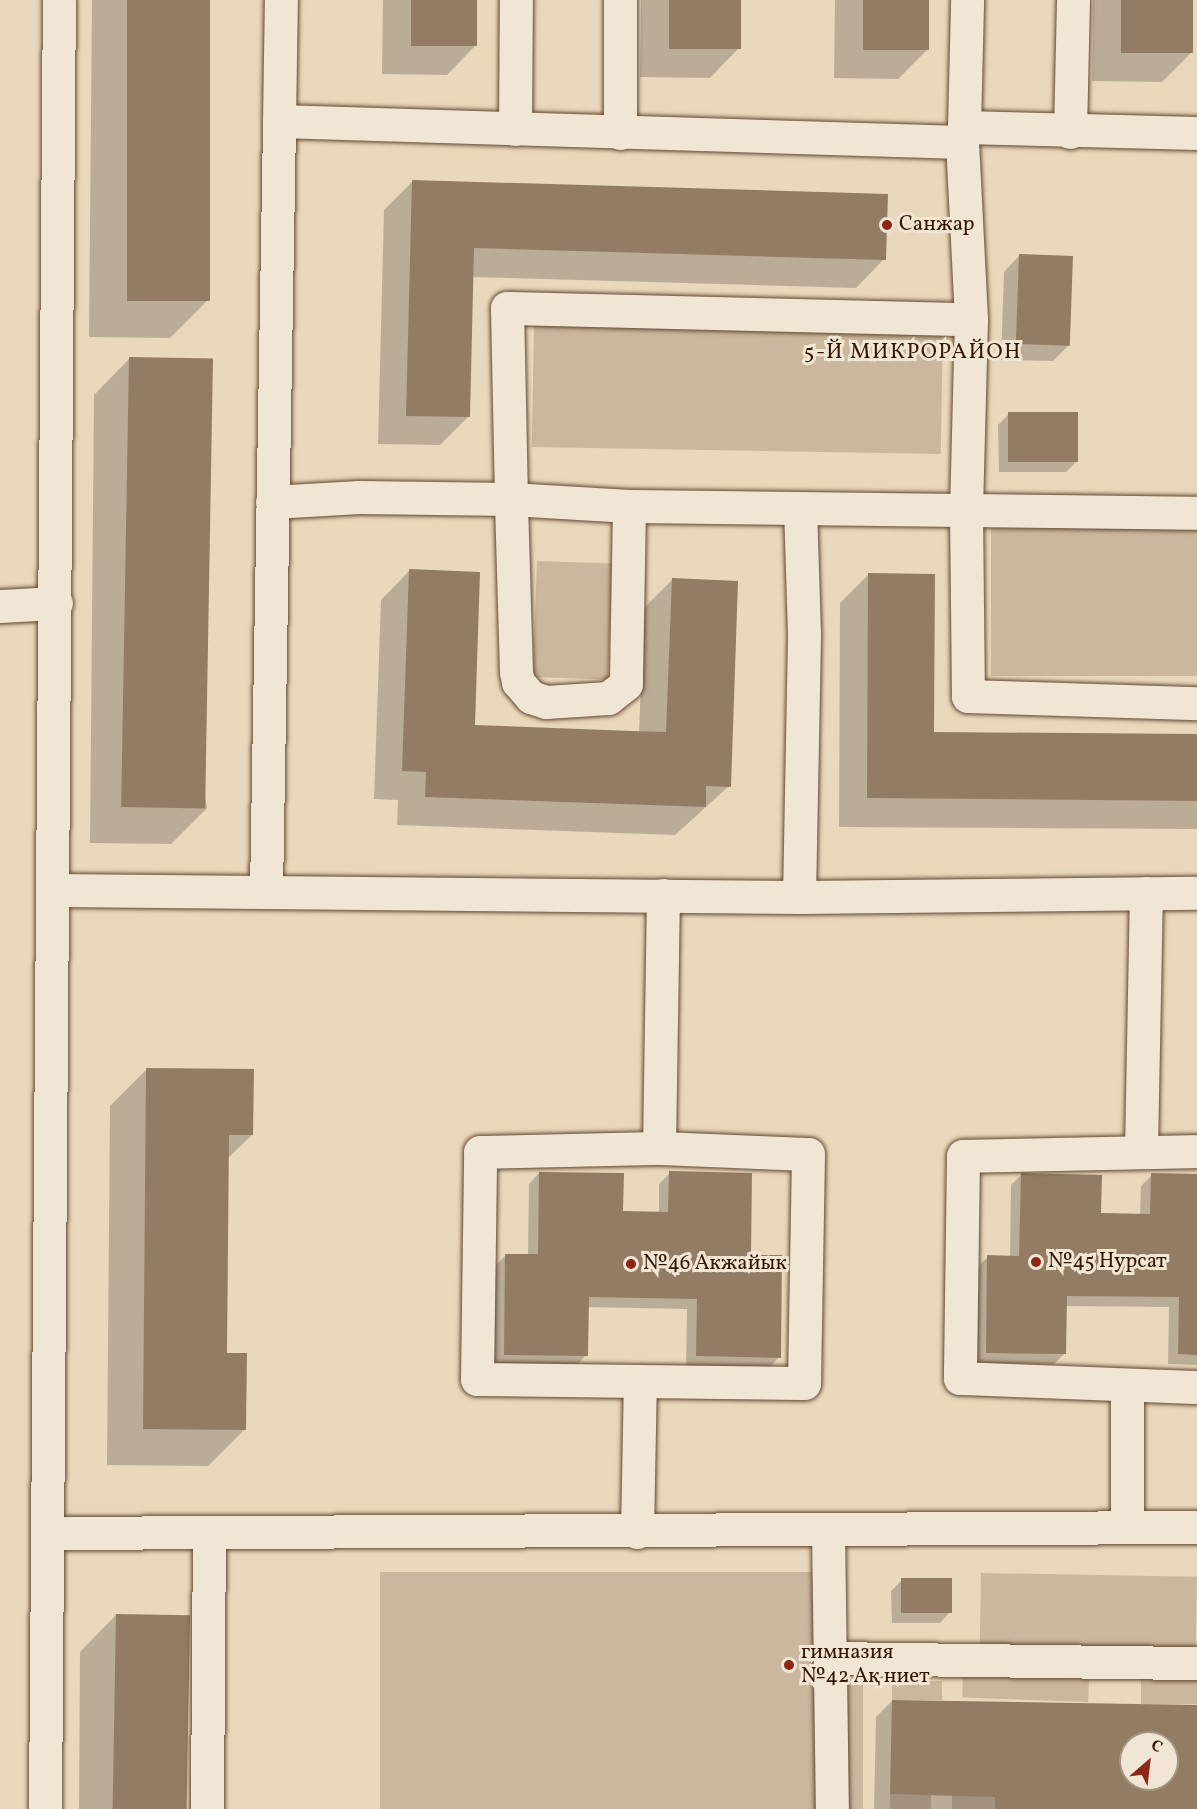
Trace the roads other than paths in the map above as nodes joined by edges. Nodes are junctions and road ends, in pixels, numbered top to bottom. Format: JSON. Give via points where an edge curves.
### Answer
{"nodes":[{"id":1,"x":59,"y":0,"type":"edge"},
{"id":2,"x":281,"y":0,"type":"edge"},
{"id":3,"x":516,"y":0,"type":"edge"},
{"id":4,"x":620,"y":0,"type":"edge"},
{"id":5,"x":967,"y":0,"type":"edge"},
{"id":6,"x":1073,"y":0,"type":"edge"},
{"id":7,"x":279,"y":121,"type":"junction"},
{"id":8,"x":514,"y":129,"type":"junction"},
{"id":9,"x":1070,"y":132,"type":"junction"},
{"id":10,"x":620,"y":133,"type":"junction"},
{"id":11,"x":1197,"y":133,"type":"edge"},
{"id":12,"x":963,"y":135,"type":"junction"},
{"id":13,"x":970,"y":319,"type":"junction"},
{"id":14,"x":511,"y":499,"type":"junction"},
{"id":15,"x":272,"y":502,"type":"junction"},
{"id":16,"x":629,"y":506,"type":"junction"},
{"id":17,"x":800,"y":510,"type":"junction"},
{"id":18,"x":966,"y":510,"type":"junction"},
{"id":19,"x":1197,"y":513,"type":"edge"},
{"id":20,"x":56,"y":603,"type":"junction"},
{"id":21,"x":0,"y":606,"type":"edge"},
{"id":22,"x":1197,"y":703,"type":"edge"},
{"id":23,"x":54,"y":890,"type":"junction"},
{"id":24,"x":266,"y":892,"type":"junction"},
{"id":25,"x":1197,"y":892,"type":"edge"},
{"id":26,"x":1146,"y":893,"type":"junction"},
{"id":27,"x":663,"y":895,"type":"junction"},
{"id":28,"x":800,"y":897,"type":"junction"},
{"id":29,"x":659,"y":1148,"type":"junction"},
{"id":30,"x":1141,"y":1150,"type":"junction"},
{"id":31,"x":1197,"y":1151,"type":"edge"},
{"id":32,"x":640,"y":1381,"type":"junction"},
{"id":33,"x":1127,"y":1387,"type":"junction"},
{"id":34,"x":1197,"y":1387,"type":"edge"},
{"id":35,"x":1127,"y":1527,"type":"junction"},
{"id":36,"x":1197,"y":1527,"type":"edge"},
{"id":37,"x":828,"y":1530,"type":"junction"},
{"id":38,"x":209,"y":1532,"type":"junction"},
{"id":39,"x":637,"y":1532,"type":"junction"},
{"id":40,"x":48,"y":1533,"type":"junction"},
{"id":41,"x":830,"y":1658,"type":"junction"},
{"id":42,"x":1197,"y":1663,"type":"edge"},
{"id":43,"x":45,"y":1809,"type":"edge"},
{"id":44,"x":207,"y":1809,"type":"edge"},
{"id":45,"x":832,"y":1809,"type":"edge"}],
"edges":[{"from":1,"to":20,"type":"lane"},
{"from":2,"to":7,"type":"lane"},
{"from":3,"to":8,"type":"lane"},
{"from":4,"to":10,"type":"lane"},
{"from":5,"to":12,"type":"lane"},
{"from":6,"to":9,"type":"lane"},
{"from":7,"to":8,"type":"lane"},
{"from":7,"to":15,"type":"lane"},
{"from":8,"to":10,"type":"lane"},
{"from":9,"to":11,"type":"lane"},
{"from":9,"to":12,"type":"lane"},
{"from":10,"to":12,"type":"lane"},
{"from":12,"to":13,"type":"lane"},
{"from":13,"to":14,"type":"lane","via":[[507,308]]},
{"from":13,"to":18,"type":"lane"},
{"from":14,"to":15,"type":"lane","via":[[359,497]]},
{"from":14,"to":16,"type":"lane"},
{"from":14,"to":16,"type":"lane","via":[[516,672],[524,690],[546,702],[608,698],[626,684]]},
{"from":15,"to":24,"type":"lane"},
{"from":16,"to":17,"type":"lane"},
{"from":17,"to":18,"type":"lane"},
{"from":17,"to":28,"type":"lane","via":[[804,634]]},
{"from":18,"to":19,"type":"lane"},
{"from":18,"to":22,"type":"lane","via":[[968,696]]},
{"from":20,"to":21,"type":"lane"},
{"from":20,"to":23,"type":"lane"},
{"from":23,"to":24,"type":"lane"},
{"from":23,"to":40,"type":"lane"},
{"from":24,"to":27,"type":"lane"},
{"from":25,"to":26,"type":"lane"},
{"from":26,"to":28,"type":"lane"},
{"from":26,"to":30,"type":"lane"},
{"from":27,"to":28,"type":"lane"},
{"from":27,"to":29,"type":"lane"},
{"from":29,"to":32,"type":"lane","via":[[808,1154],[804,1383]]},
{"from":29,"to":32,"type":"lane","via":[[480,1152],[477,1379]]},
{"from":30,"to":31,"type":"lane"},
{"from":30,"to":33,"type":"lane","via":[[963,1156],[960,1378]]},
{"from":32,"to":39,"type":"lane"},
{"from":33,"to":34,"type":"lane"},
{"from":33,"to":35,"type":"lane"},
{"from":35,"to":36,"type":"lane"},
{"from":35,"to":37,"type":"lane"},
{"from":37,"to":39,"type":"lane"},
{"from":37,"to":41,"type":"lane"},
{"from":38,"to":39,"type":"lane"},
{"from":38,"to":40,"type":"lane"},
{"from":38,"to":44,"type":"lane"},
{"from":40,"to":43,"type":"lane"},
{"from":41,"to":42,"type":"lane"},
{"from":41,"to":45,"type":"lane"}]}
